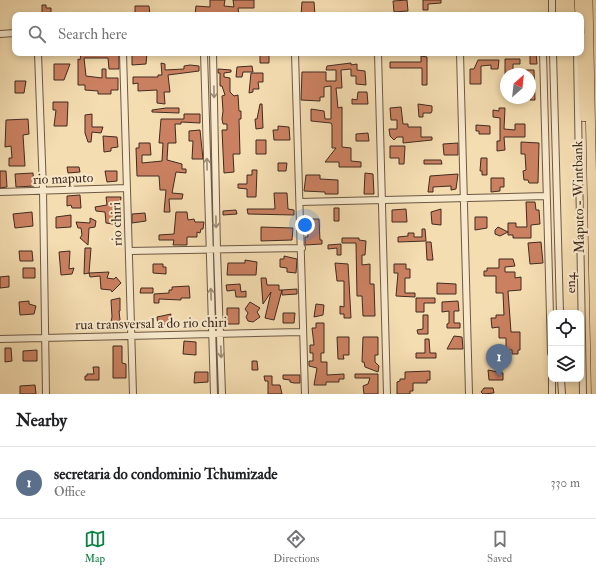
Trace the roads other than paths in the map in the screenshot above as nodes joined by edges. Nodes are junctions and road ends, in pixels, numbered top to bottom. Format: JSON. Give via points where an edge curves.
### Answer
{"nodes":[{"id":1,"x":552,"y":0,"type":"edge"},
{"id":2,"x":574,"y":0,"type":"edge"},
{"id":3,"x":579,"y":0,"type":"edge"},
{"id":4,"x":588,"y":0,"type":"edge"},
{"id":5,"x":552,"y":12,"type":"edge"},
{"id":6,"x":576,"y":12,"type":"edge"},
{"id":7,"x":580,"y":12,"type":"edge"},
{"id":8,"x":12,"y":33,"type":"edge"},
{"id":9,"x":0,"y":34,"type":"edge"},
{"id":10,"x":38,"y":56,"type":"edge"},
{"id":11,"x":123,"y":56,"type":"edge"},
{"id":12,"x":204,"y":56,"type":"edge"},
{"id":13,"x":213,"y":56,"type":"edge"},
{"id":14,"x":295,"y":56,"type":"edge"},
{"id":15,"x":378,"y":56,"type":"edge"},
{"id":16,"x":460,"y":56,"type":"edge"},
{"id":17,"x":543,"y":56,"type":"edge"},
{"id":18,"x":553,"y":56,"type":"edge"},
{"id":19,"x":577,"y":56,"type":"edge"},
{"id":20,"x":582,"y":56,"type":"edge"},
{"id":21,"x":127,"y":188,"type":"junction"},
{"id":22,"x":43,"y":190,"type":"junction"},
{"id":23,"x":0,"y":192,"type":"edge"},
{"id":24,"x":546,"y":196,"type":"junction"},
{"id":25,"x":465,"y":198,"type":"junction"},
{"id":26,"x":380,"y":200,"type":"junction"},
{"id":27,"x":300,"y":202,"type":"junction"},
{"id":28,"x":302,"y":248,"type":"junction"},
{"id":29,"x":217,"y":250,"type":"junction"},
{"id":30,"x":129,"y":251,"type":"junction"},
{"id":31,"x":209,"y":251,"type":"junction"},
{"id":32,"x":560,"y":310,"type":"edge"},
{"id":33,"x":302,"y":332,"type":"junction"},
{"id":34,"x":213,"y":333,"type":"junction"},
{"id":35,"x":220,"y":333,"type":"junction"},
{"id":36,"x":131,"y":335,"type":"junction"},
{"id":37,"x":45,"y":337,"type":"junction"},
{"id":38,"x":0,"y":339,"type":"edge"},
{"id":39,"x":551,"y":346,"type":"edge"},
{"id":40,"x":552,"y":382,"type":"edge"},
{"id":41,"x":562,"y":382,"type":"edge"},
{"id":42,"x":46,"y":394,"type":"edge"},
{"id":43,"x":133,"y":394,"type":"edge"},
{"id":44,"x":214,"y":394,"type":"edge"},
{"id":45,"x":222,"y":394,"type":"edge"},
{"id":46,"x":305,"y":394,"type":"edge"},
{"id":47,"x":387,"y":394,"type":"edge"},
{"id":48,"x":469,"y":394,"type":"edge"},
{"id":49,"x":552,"y":394,"type":"edge"},
{"id":50,"x":562,"y":394,"type":"edge"},
{"id":51,"x":583,"y":394,"type":"edge"},
{"id":52,"x":591,"y":394,"type":"edge"},
{"id":53,"x":596,"y":394,"type":"edge"}],
"edges":[{"from":1,"to":5,"type":"street"},
{"from":2,"to":6,"type":"street"},
{"from":3,"to":7,"type":"highway"},
{"from":4,"to":53,"type":"highway","name":"Maputo - Wintbank"},
{"from":8,"to":9,"type":"street"},
{"from":10,"to":22,"type":"street"},
{"from":11,"to":21,"type":"street","name":"rio chiri"},
{"from":31,"to":12,"type":"street","one_way":true},
{"from":13,"to":29,"type":"street","one_way":true},
{"from":14,"to":27,"type":"street"},
{"from":15,"to":26,"type":"street"},
{"from":16,"to":25,"type":"street"},
{"from":17,"to":24,"type":"street"},
{"from":18,"to":32,"type":"street"},
{"from":19,"to":51,"type":"street","name":"en4"},
{"from":20,"to":52,"type":"highway","name":"Maputo - Wintbank"},
{"from":21,"to":22,"type":"street","name":"rio maputo"},
{"from":21,"to":30,"type":"street","name":"rio chiri"},
{"from":22,"to":23,"type":"street","name":"rio maputo"},
{"from":22,"to":37,"type":"street"},
{"from":24,"to":25,"type":"street"},
{"from":24,"to":39,"type":"street"},
{"from":25,"to":26,"type":"street"},
{"from":25,"to":48,"type":"street"},
{"from":26,"to":27,"type":"street"},
{"from":26,"to":47,"type":"street"},
{"from":27,"to":28,"type":"street"},
{"from":28,"to":29,"type":"street"},
{"from":28,"to":33,"type":"street"},
{"from":29,"to":31,"type":"street"},
{"from":29,"to":35,"type":"street"},
{"from":30,"to":31,"type":"street"},
{"from":30,"to":36,"type":"street","name":"rio chiri"},
{"from":34,"to":31,"type":"street","one_way":true},
{"from":33,"to":35,"type":"street","name":"rua transversal a do rio chiri"},
{"from":33,"to":46,"type":"street"},
{"from":34,"to":35,"type":"street","name":"rua transversal a do rio chiri"},
{"from":34,"to":36,"type":"street","name":"rua transversal a do rio chiri"},
{"from":34,"to":44,"type":"street"},
{"from":35,"to":45,"type":"street","one_way":true},
{"from":36,"to":37,"type":"street","name":"rua transversal a do rio chiri"},
{"from":36,"to":43,"type":"street","name":"rio chiri"},
{"from":37,"to":38,"type":"street","name":"rua transversal a do rio chiri"},
{"from":37,"to":42,"type":"street"},
{"from":40,"to":49,"type":"street"},
{"from":41,"to":50,"type":"street"}]}
